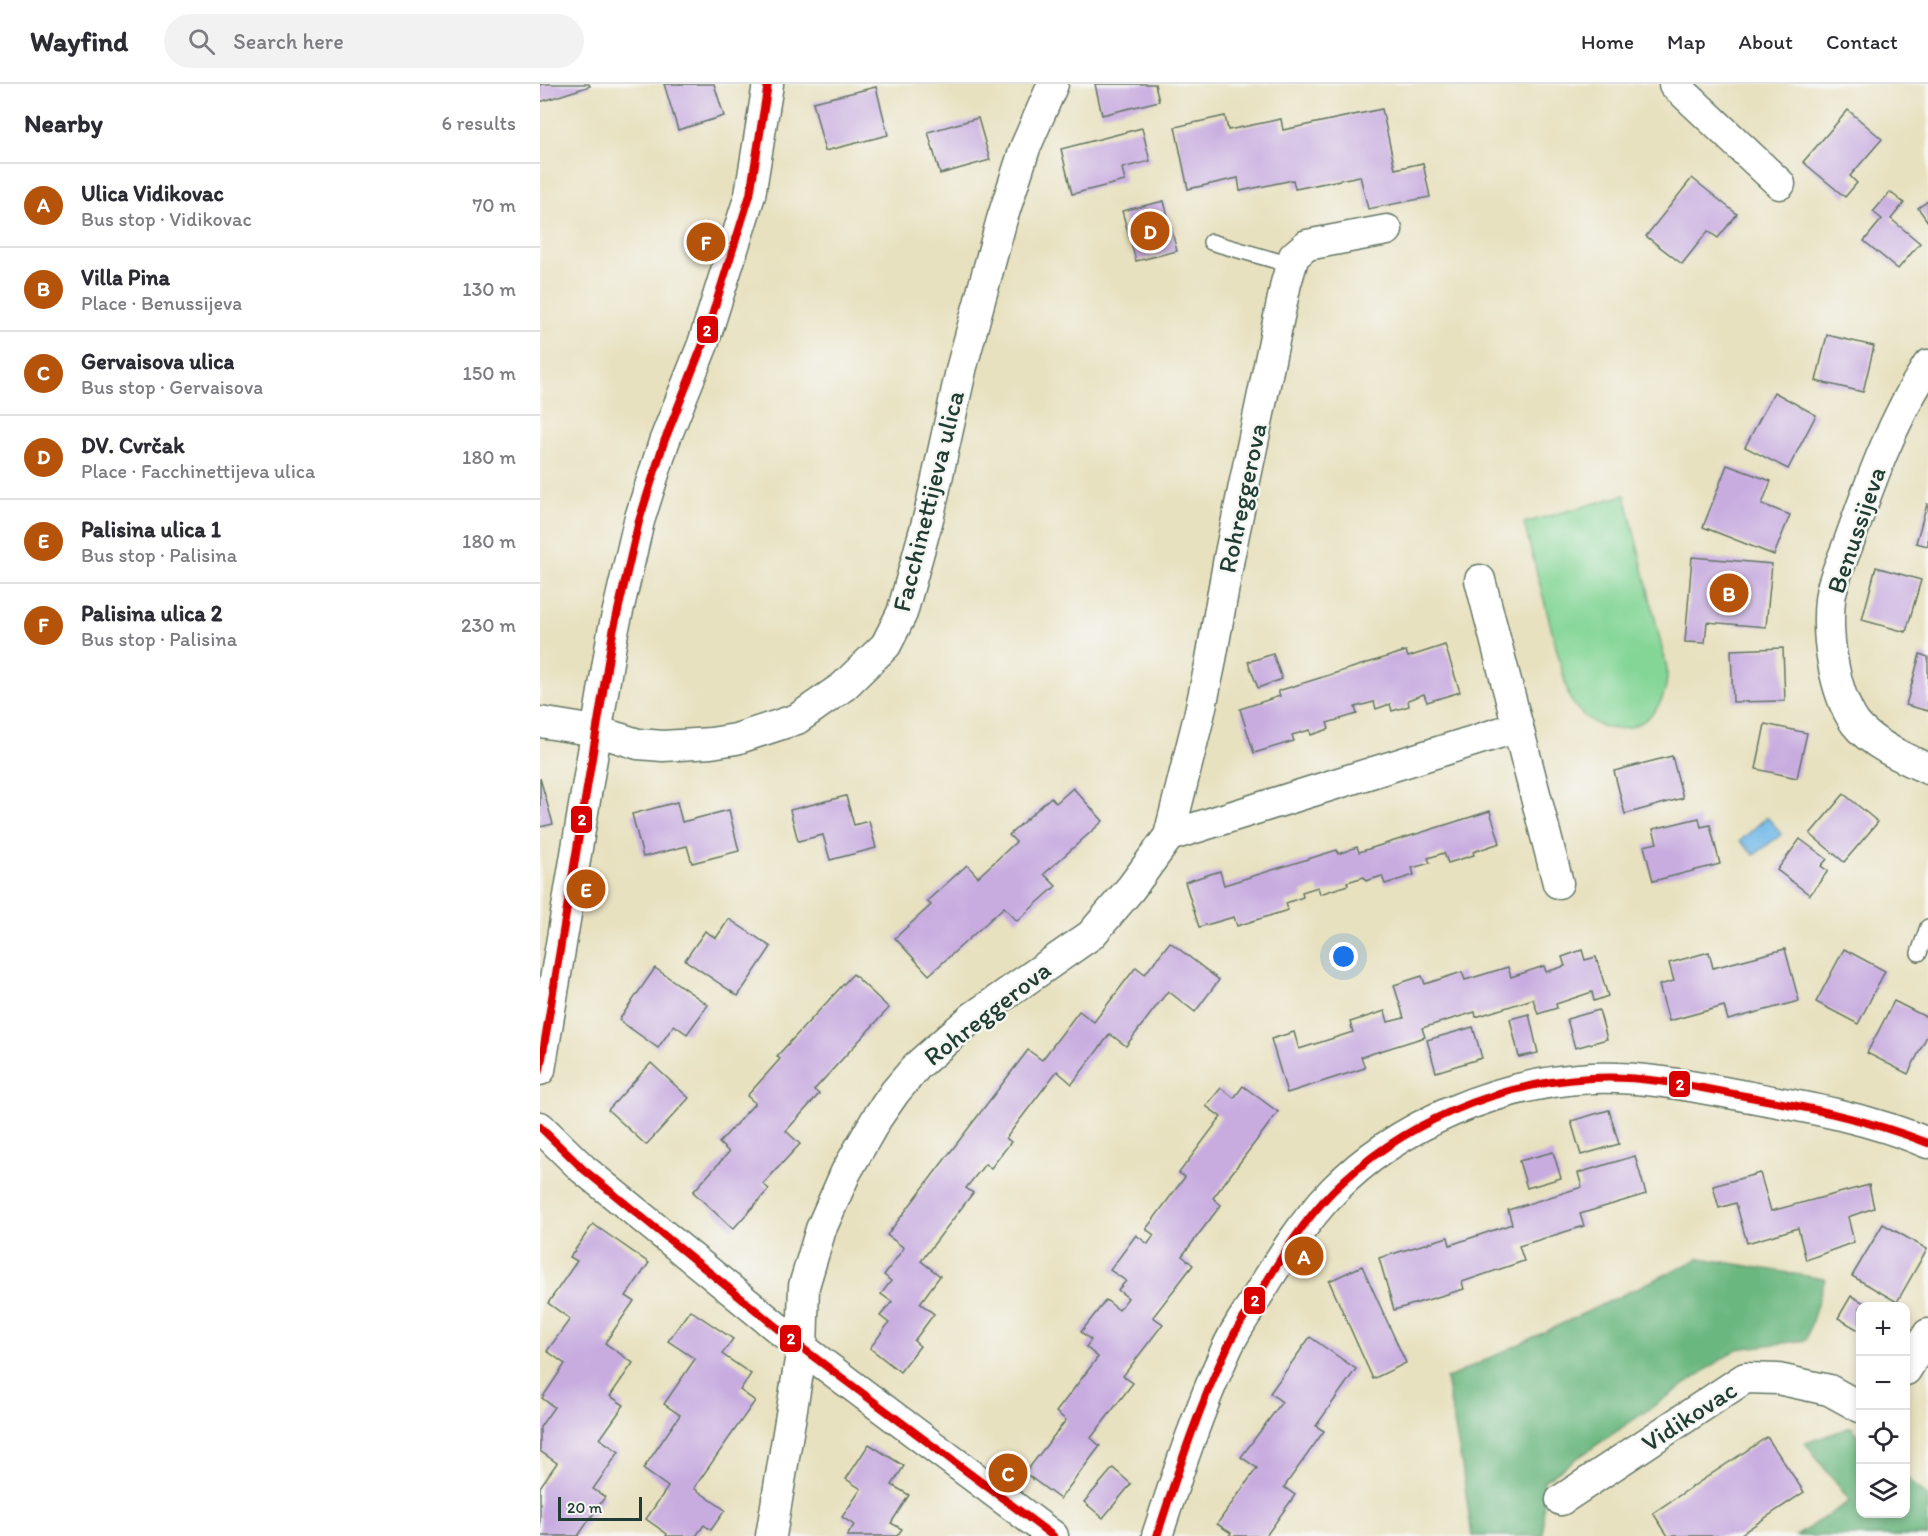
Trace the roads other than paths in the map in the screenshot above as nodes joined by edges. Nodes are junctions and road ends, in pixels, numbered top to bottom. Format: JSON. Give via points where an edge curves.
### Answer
{"nodes":[{"id":1,"x":768,"y":84,"type":"edge"},
{"id":2,"x":1053,"y":84,"type":"edge"},
{"id":3,"x":1674,"y":84,"type":"edge"},
{"id":4,"x":1780,"y":184,"type":"dead end"},
{"id":5,"x":1387,"y":230,"type":"dead end"},
{"id":6,"x":1211,"y":242,"type":"dead end"},
{"id":7,"x":1291,"y":265,"type":"junction"},
{"id":8,"x":1928,"y":365,"type":"edge"},
{"id":9,"x":1480,"y":580,"type":"dead end"},
{"id":10,"x":540,"y":722,"type":"edge"},
{"id":11,"x":1518,"y":727,"type":"junction"},
{"id":12,"x":596,"y":731,"type":"junction"},
{"id":13,"x":1928,"y":769,"type":"edge"},
{"id":14,"x":1169,"y":836,"type":"junction"},
{"id":15,"x":1558,"y":883,"type":"dead end"},
{"id":16,"x":1928,"y":927,"type":"edge"},
{"id":17,"x":1919,"y":953,"type":"dead end"},
{"id":18,"x":540,"y":1070,"type":"edge"},
{"id":19,"x":540,"y":1127,"type":"edge"},
{"id":20,"x":1928,"y":1143,"type":"edge"},
{"id":21,"x":1928,"y":1334,"type":"edge"},
{"id":22,"x":802,"y":1348,"type":"junction"},
{"id":23,"x":1910,"y":1362,"type":"edge"},
{"id":24,"x":1856,"y":1405,"type":"edge"},
{"id":25,"x":1561,"y":1500,"type":"dead end"},
{"id":26,"x":771,"y":1536,"type":"edge"},
{"id":27,"x":1053,"y":1536,"type":"edge"},
{"id":28,"x":1158,"y":1536,"type":"edge"}],
"edges":[{"from":1,"to":12,"type":"street","via":[[750,195],[703,344],[664,442],[639,521],[613,632]]},
{"from":2,"to":12,"type":"street","name":"Facchinettijeva ulica","via":[[1025,148],[1002,219],[962,366],[929,515],[902,613],[886,645],[844,686],[797,720],[736,739],[663,746],[638,744]]},
{"from":3,"to":4,"type":"street"},
{"from":5,"to":7,"type":"street","via":[[1307,245],[1294,256]]},
{"from":6,"to":7,"type":"lane"},
{"from":7,"to":14,"type":"street","name":"Rohreggerova","via":[[1199,716]]},
{"from":8,"to":13,"type":"street","name":"Benussijeva","via":[[1893,430],[1865,496],[1835,579],[1829,618],[1833,663],[1856,724],[1894,753]]},
{"from":9,"to":11,"type":"street"},
{"from":10,"to":12,"type":"street","name":"Facchinettijeva ulica"},
{"from":11,"to":14,"type":"street"},
{"from":11,"to":15,"type":"street"},
{"from":12,"to":18,"type":"street"},
{"from":14,"to":22,"type":"street","name":"Rohreggerova","via":[[1091,935],[973,1017],[917,1066],[895,1092],[846,1172],[821,1229],[804,1286]]},
{"from":16,"to":17,"type":"lane"},
{"from":19,"to":22,"type":"street","via":[[583,1169]]},
{"from":20,"to":28,"type":"street","via":[[1900,1131],[1818,1110],[1707,1089],[1592,1078],[1519,1090],[1472,1103],[1422,1125],[1372,1156],[1333,1191],[1275,1266],[1215,1374]]},
{"from":21,"to":23,"type":"street"},
{"from":22,"to":26,"type":"street","name":"Rohreggerova"},
{"from":22,"to":27,"type":"street"},
{"from":24,"to":25,"type":"street","name":"Vidikovac","via":[[1829,1390],[1778,1379],[1745,1378]]}]}
